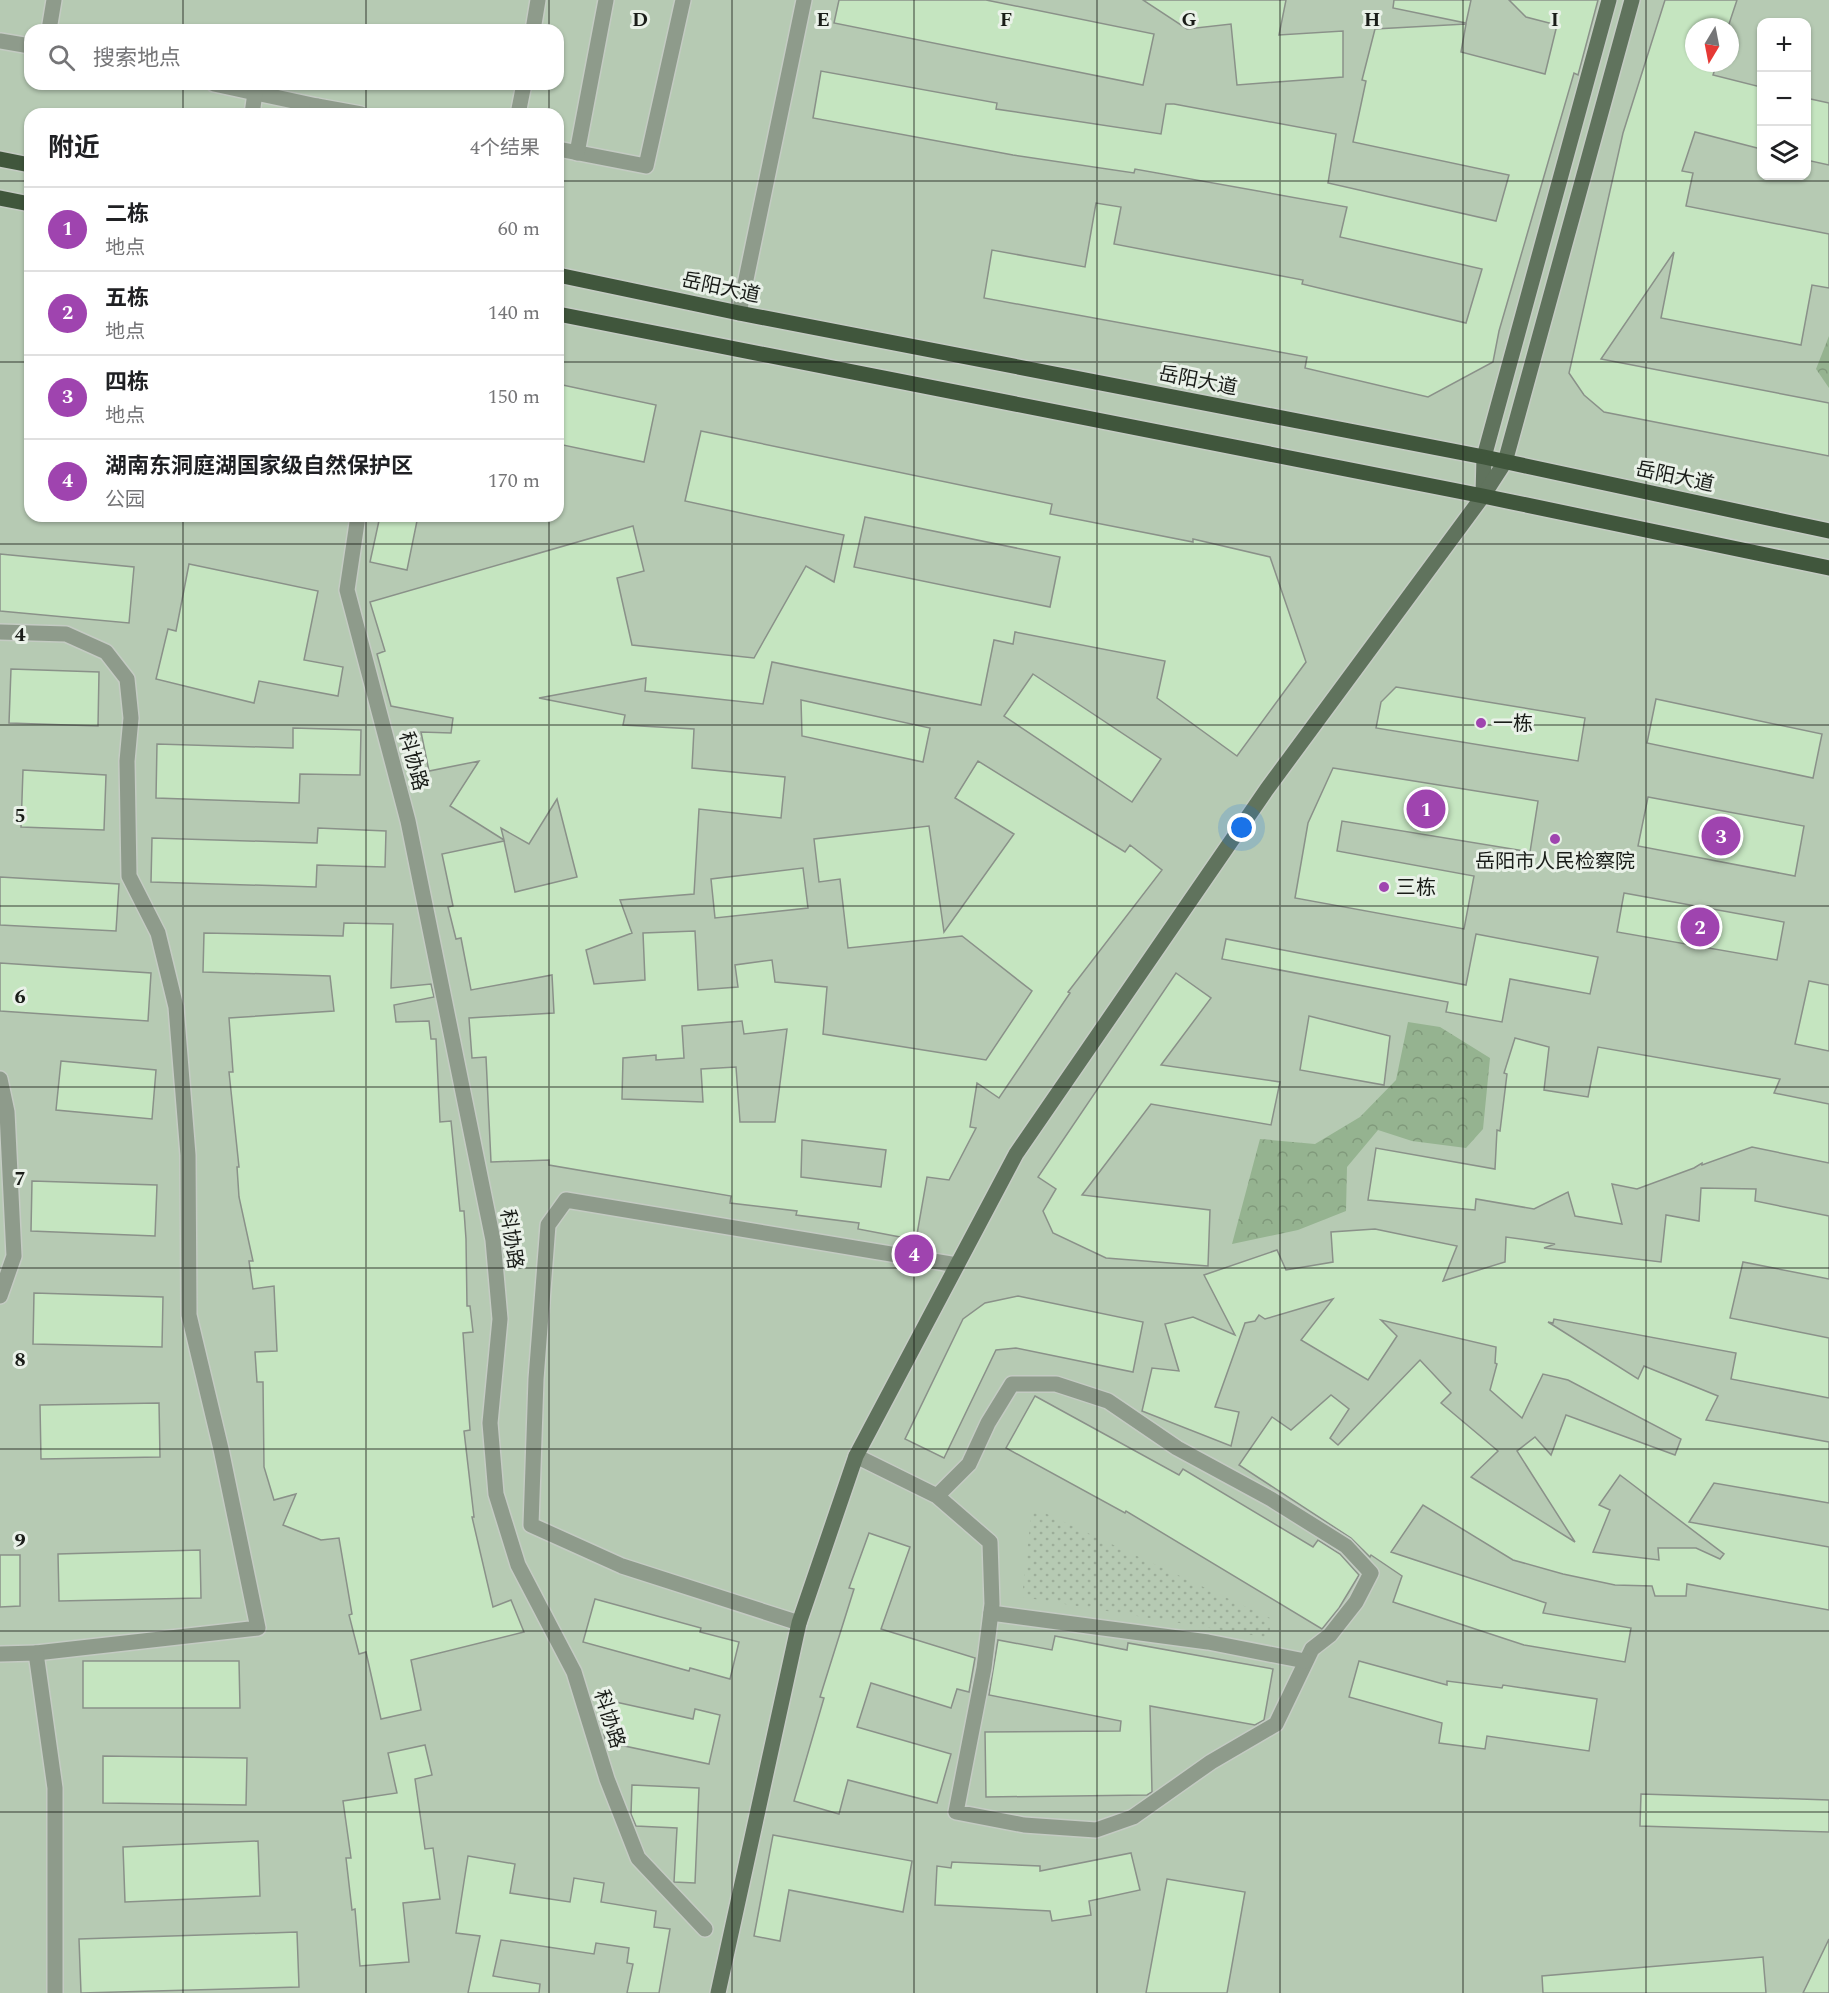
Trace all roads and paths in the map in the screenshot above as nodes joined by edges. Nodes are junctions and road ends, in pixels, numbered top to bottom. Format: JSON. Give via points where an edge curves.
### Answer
{"nodes":[{"id":1,"x":54,"y":0,"type":"edge"},
{"id":2,"x":538,"y":0,"type":"edge"},
{"id":3,"x":606,"y":0,"type":"edge"},
{"id":4,"x":683,"y":0,"type":"edge"},
{"id":5,"x":804,"y":0,"type":"edge"},
{"id":6,"x":1609,"y":0,"type":"edge"},
{"id":7,"x":1632,"y":0,"type":"edge"},
{"id":8,"x":50,"y":24,"type":"edge"},
{"id":9,"x":534,"y":24,"type":"edge"},
{"id":10,"x":0,"y":41,"type":"edge"},
{"id":11,"x":24,"y":45,"type":"edge"},
{"id":12,"x":241,"y":90,"type":"edge"},
{"id":13,"x":523,"y":90,"type":"edge"},
{"id":14,"x":255,"y":93,"type":"junction"},
{"id":15,"x":253,"y":108,"type":"edge"},
{"id":16,"x":309,"y":108,"type":"edge"},
{"id":17,"x":519,"y":108,"type":"edge"},
{"id":18,"x":564,"y":150,"type":"edge"},
{"id":19,"x":577,"y":153,"type":"junction"},
{"id":20,"x":0,"y":159,"type":"edge"},
{"id":21,"x":24,"y":164,"type":"edge"},
{"id":22,"x":0,"y":198,"type":"edge"},
{"id":23,"x":24,"y":203,"type":"edge"},
{"id":24,"x":564,"y":276,"type":"edge"},
{"id":25,"x":739,"y":313,"type":"junction"},
{"id":26,"x":564,"y":315,"type":"edge"},
{"id":27,"x":1484,"y":457,"type":"junction"},
{"id":28,"x":1505,"y":462,"type":"junction"},
{"id":29,"x":1483,"y":496,"type":"junction"},
{"id":30,"x":357,"y":522,"type":"edge"},
{"id":31,"x":1829,"y":531,"type":"edge"},
{"id":32,"x":1829,"y":568,"type":"edge"},
{"id":33,"x":0,"y":632,"type":"edge"},
{"id":34,"x":0,"y":1079,"type":"edge"},
{"id":35,"x":957,"y":1264,"type":"junction"},
{"id":36,"x":0,"y":1296,"type":"edge"},
{"id":37,"x":856,"y":1456,"type":"junction"},
{"id":38,"x":937,"y":1496,"type":"junction"},
{"id":39,"x":991,"y":1613,"type":"junction"},
{"id":40,"x":799,"y":1623,"type":"junction"},
{"id":41,"x":36,"y":1653,"type":"junction"},
{"id":42,"x":0,"y":1654,"type":"edge"},
{"id":43,"x":1305,"y":1661,"type":"junction"},
{"id":44,"x":705,"y":1929,"type":"dead end"},
{"id":45,"x":55,"y":1993,"type":"edge"},
{"id":46,"x":718,"y":1993,"type":"edge"}],
"edges":[{"from":1,"to":8,"type":"street"},
{"from":2,"to":9,"type":"street"},
{"from":3,"to":19,"type":"street"},
{"from":4,"to":19,"type":"street","via":[[646,166]]},
{"from":5,"to":25,"type":"street"},
{"from":6,"to":27,"type":"street"},
{"from":7,"to":28,"type":"street"},
{"from":10,"to":11,"type":"street"},
{"from":12,"to":14,"type":"street"},
{"from":13,"to":17,"type":"street"},
{"from":14,"to":15,"type":"street"},
{"from":14,"to":16,"type":"street"},
{"from":18,"to":19,"type":"street"},
{"from":20,"to":21,"type":"main road"},
{"from":22,"to":23,"type":"main road"},
{"from":24,"to":25,"type":"main road","name":"岳阳大道"},
{"from":25,"to":27,"type":"main road","name":"岳阳大道"},
{"from":26,"to":29,"type":"main road"},
{"from":27,"to":28,"type":"main road","name":"岳阳大道"},
{"from":27,"to":29,"type":"street"},
{"from":28,"to":29,"type":"street"},
{"from":28,"to":31,"type":"main road","name":"岳阳大道"},
{"from":29,"to":32,"type":"main road"},
{"from":29,"to":35,"type":"street","via":[[1267,789],[1016,1154]]},
{"from":30,"to":44,"type":"street","name":"科协路","via":[[347,590],[408,820],[493,1240],[500,1319],[490,1423],[496,1494],[518,1565],[574,1672],[607,1779],[638,1858]]},
{"from":33,"to":41,"type":"street","via":[[66,634],[106,652],[126,679],[131,718],[127,761],[129,876],[159,933],[176,1007],[188,1155],[189,1315],[258,1628]]},
{"from":34,"to":36,"type":"street","via":[[7,1112],[14,1256]]},
{"from":35,"to":37,"type":"street"},
{"from":35,"to":40,"type":"street","via":[[566,1200],[548,1225],[536,1379],[531,1525],[622,1566]]},
{"from":37,"to":38,"type":"street"},
{"from":37,"to":40,"type":"street"},
{"from":38,"to":39,"type":"street","via":[[990,1542]]},
{"from":38,"to":43,"type":"street","via":[[969,1464],[1012,1384],[1056,1384],[1108,1401],[1177,1448],[1271,1499],[1346,1546],[1371,1573],[1356,1602]]},
{"from":39,"to":43,"type":"street","via":[[1208,1642]]},
{"from":39,"to":43,"type":"street","via":[[956,1812],[1024,1825],[1096,1830],[1133,1817],[1211,1762],[1276,1724]]},
{"from":40,"to":46,"type":"street"},
{"from":41,"to":42,"type":"street"},
{"from":41,"to":45,"type":"street","via":[[55,1788]]}]}
